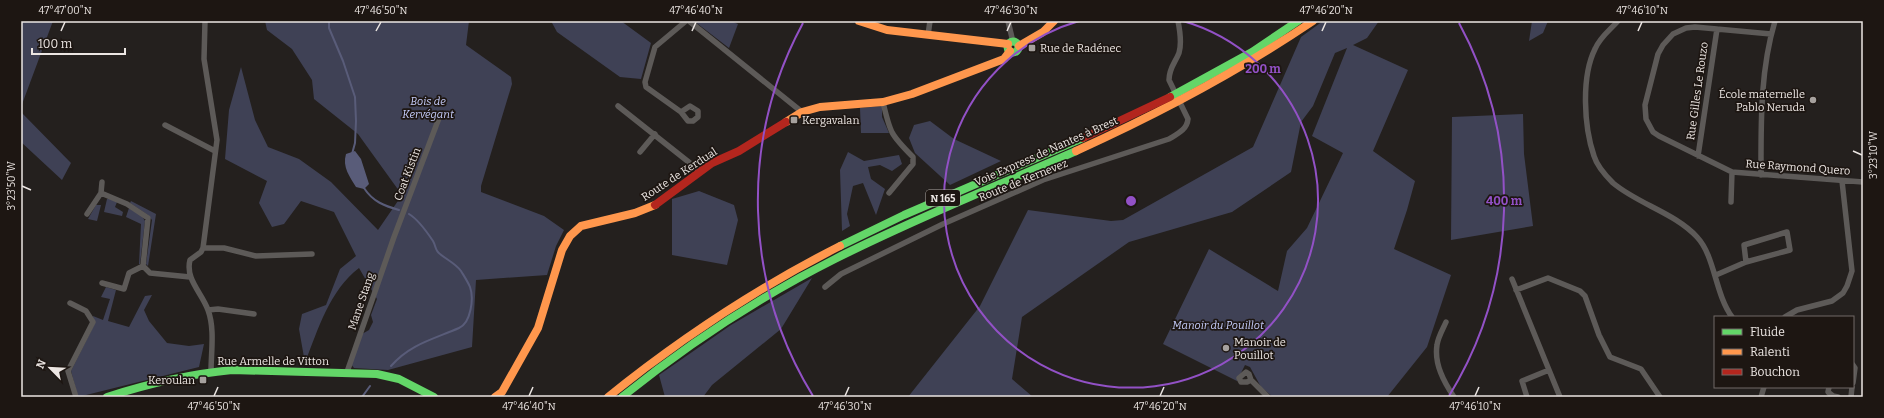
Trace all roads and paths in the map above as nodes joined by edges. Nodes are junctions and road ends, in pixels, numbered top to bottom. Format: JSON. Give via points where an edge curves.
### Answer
{"nodes":[{"id":1,"x":205,"y":21,"type":"edge"},
{"id":2,"x":688,"y":21,"type":"edge"},
{"id":3,"x":860,"y":21,"type":"edge"},
{"id":4,"x":930,"y":21,"type":"edge"},
{"id":5,"x":1008,"y":21,"type":"edge"},
{"id":6,"x":1054,"y":21,"type":"edge"},
{"id":7,"x":1178,"y":21,"type":"edge"},
{"id":8,"x":1298,"y":21,"type":"edge"},
{"id":9,"x":1313,"y":21,"type":"edge"},
{"id":10,"x":1618,"y":21,"type":"edge"},
{"id":11,"x":1775,"y":21,"type":"edge"},
{"id":12,"x":1717,"y":29,"type":"junction"},
{"id":13,"x":1771,"y":34,"type":"junction"},
{"id":14,"x":928,"y":36,"type":"junction"},
{"id":15,"x":1012,"y":46,"type":"junction"},
{"id":16,"x":884,"y":102,"type":"junction"},
{"id":17,"x":618,"y":106,"type":"dead end"},
{"id":18,"x":681,"y":112,"type":"dead end"},
{"id":19,"x":802,"y":112,"type":"junction"},
{"id":20,"x":438,"y":118,"type":"dead end"},
{"id":21,"x":164,"y":125,"type":"dead end"},
{"id":22,"x":655,"y":134,"type":"junction"},
{"id":23,"x":215,"y":152,"type":"junction"},
{"id":24,"x":640,"y":152,"type":"dead end"},
{"id":25,"x":1698,"y":156,"type":"junction"},
{"id":26,"x":700,"y":171,"type":"junction"},
{"id":27,"x":1732,"y":172,"type":"junction"},
{"id":28,"x":1761,"y":175,"type":"junction"},
{"id":29,"x":1842,"y":181,"type":"junction"},
{"id":30,"x":102,"y":182,"type":"dead end"},
{"id":31,"x":1863,"y":182,"type":"edge"},
{"id":32,"x":101,"y":193,"type":"junction"},
{"id":33,"x":889,"y":193,"type":"dead end"},
{"id":34,"x":1731,"y":202,"type":"dead end"},
{"id":35,"x":87,"y":214,"type":"dead end"},
{"id":36,"x":394,"y":237,"type":"joint"},
{"id":37,"x":203,"y":248,"type":"junction"},
{"id":38,"x":312,"y":254,"type":"dead end"},
{"id":39,"x":1746,"y":262,"type":"junction"},
{"id":40,"x":142,"y":266,"type":"junction"},
{"id":41,"x":1716,"y":276,"type":"junction"},
{"id":42,"x":190,"y":277,"type":"junction"},
{"id":43,"x":1512,"y":279,"type":"dead end"},
{"id":44,"x":102,"y":283,"type":"dead end"},
{"id":45,"x":825,"y":287,"type":"dead end"},
{"id":46,"x":1516,"y":290,"type":"junction"},
{"id":47,"x":70,"y":303,"type":"dead end"},
{"id":48,"x":208,"y":310,"type":"junction"},
{"id":49,"x":254,"y":314,"type":"dead end"},
{"id":50,"x":1731,"y":316,"type":"edge"},
{"id":51,"x":1787,"y":316,"type":"edge"},
{"id":52,"x":1446,"y":322,"type":"dead end"},
{"id":53,"x":1549,"y":370,"type":"junction"},
{"id":54,"x":211,"y":372,"type":"junction"},
{"id":55,"x":347,"y":372,"type":"junction"},
{"id":56,"x":1251,"y":380,"type":"dead end"},
{"id":57,"x":1829,"y":388,"type":"edge"},
{"id":58,"x":76,"y":397,"type":"edge"},
{"id":59,"x":107,"y":397,"type":"edge"},
{"id":60,"x":434,"y":397,"type":"edge"},
{"id":61,"x":495,"y":397,"type":"edge"},
{"id":62,"x":608,"y":397,"type":"edge"},
{"id":63,"x":622,"y":397,"type":"edge"},
{"id":64,"x":1268,"y":397,"type":"edge"},
{"id":65,"x":1454,"y":397,"type":"edge"},
{"id":66,"x":1527,"y":397,"type":"edge"},
{"id":67,"x":1560,"y":397,"type":"edge"},
{"id":68,"x":1660,"y":397,"type":"edge"},
{"id":69,"x":1838,"y":397,"type":"edge"}],
"edges":[{"from":1,"to":23,"type":"street","via":[[204,59],[217,140]]},
{"from":2,"to":18,"type":"street","via":[[655,47],[645,82],[646,87]]},
{"from":2,"to":19,"type":"street"},
{"from":3,"to":14,"type":"main road","via":[[887,30]]},
{"from":4,"to":14,"type":"street"},
{"from":5,"to":15,"type":"street"},
{"from":6,"to":15,"type":"main road","name":"Route de Kerdual","via":[[1043,32]]},
{"from":7,"to":45,"type":"street","name":"Route de Kernevez","via":[[1179,54],[1169,73],[1169,80],[1187,116],[1188,123],[1184,129],[1169,139],[1043,180],[841,274]]},
{"from":8,"to":62,"type":"main road","name":"Voie Express de Nantes à Brest","number":"N 165","via":[[1236,61],[1123,119],[905,215],[808,262],[768,284],[703,326]]},
{"from":9,"to":63,"type":"main road","name":"Voie Express de Nantes à Brest","number":"N 165","via":[[1241,68],[1185,100],[901,227],[813,270],[773,292],[695,342]]},
{"from":10,"to":41,"type":"street","via":[[1601,38],[1594,50],[1586,77],[1586,120],[1594,156],[1613,183],[1696,236],[1703,245]]},
{"from":11,"to":13,"type":"street"},
{"from":12,"to":13,"type":"street","name":"Rue Raymond Quero"},
{"from":12,"to":25,"type":"street","name":"Rue Gilles Le Rouzo"},
{"from":12,"to":25,"type":"street","name":"Rue Raymond Quero","via":[[1691,27],[1680,30],[1670,37],[1658,54],[1645,105],[1646,119],[1653,132]]},
{"from":13,"to":28,"type":"street","via":[[1761,100]]},
{"from":14,"to":15,"type":"main road","via":[[1002,42]]},
{"from":15,"to":16,"type":"main road","name":"Route de Kerdual","via":[[1004,59]]},
{"from":16,"to":19,"type":"main road","name":"Route de Kerdual","via":[[820,107]]},
{"from":16,"to":33,"type":"street","via":[[889,130],[913,157],[913,164]]},
{"from":17,"to":22,"type":"street"},
{"from":19,"to":26,"type":"main road","name":"Route de Kerdual","via":[[739,151]]},
{"from":20,"to":36,"type":"street","name":"Coat Kistin"},
{"from":21,"to":23,"type":"street"},
{"from":22,"to":24,"type":"street"},
{"from":22,"to":26,"type":"street"},
{"from":23,"to":37,"type":"street"},
{"from":25,"to":27,"type":"street","name":"Rue Raymond Quero"},
{"from":26,"to":61,"type":"main road","name":"Route de Kerdual","via":[[654,205],[635,213],[582,226],[570,236],[562,250],[538,328],[502,392]]},
{"from":27,"to":28,"type":"street","name":"Rue Raymond Quero"},
{"from":27,"to":34,"type":"street"},
{"from":28,"to":29,"type":"street","name":"Rue Raymond Quero"},
{"from":29,"to":31,"type":"street","name":"Rue Raymond Quero"},
{"from":29,"to":51,"type":"street","via":[[1852,271],[1850,279],[1842,293],[1832,300],[1797,310]]},
{"from":30,"to":32,"type":"street"},
{"from":32,"to":35,"type":"street"},
{"from":32,"to":40,"type":"street","via":[[127,204],[148,218]]},
{"from":36,"to":55,"type":"street","name":"Mane Stang"},
{"from":37,"to":38,"type":"street","via":[[224,248],[256,256]]},
{"from":37,"to":42,"type":"street","via":[[190,260]]},
{"from":39,"to":39,"type":"street","via":[[1744,245],[1787,232],[1790,250]]},
{"from":39,"to":41,"type":"street"},
{"from":40,"to":42,"type":"street","via":[[150,273]]},
{"from":40,"to":44,"type":"street","via":[[129,273],[124,289]]},
{"from":41,"to":50,"type":"street","via":[[1725,308]]},
{"from":42,"to":48,"type":"street"},
{"from":43,"to":46,"type":"street"},
{"from":46,"to":53,"type":"street"},
{"from":46,"to":68,"type":"street","via":[[1548,278],[1580,291],[1585,296],[1610,357],[1641,369]]},
{"from":47,"to":58,"type":"street","via":[[86,311],[93,322],[68,370]]},
{"from":48,"to":49,"type":"street"},
{"from":48,"to":54,"type":"street","via":[[211,330]]},
{"from":52,"to":65,"type":"street","via":[[1437,344],[1438,366],[1445,384]]},
{"from":53,"to":66,"type":"street","via":[[1522,380]]},
{"from":53,"to":67,"type":"street"},
{"from":54,"to":55,"type":"main road","name":"Rue Armelle de Vitton"},
{"from":54,"to":59,"type":"main road","name":"Rue Armelle de Vitton"},
{"from":55,"to":60,"type":"main road","via":[[377,374],[399,379]]},
{"from":56,"to":64,"type":"street"},
{"from":57,"to":69,"type":"street","via":[[1828,392]]}]}
